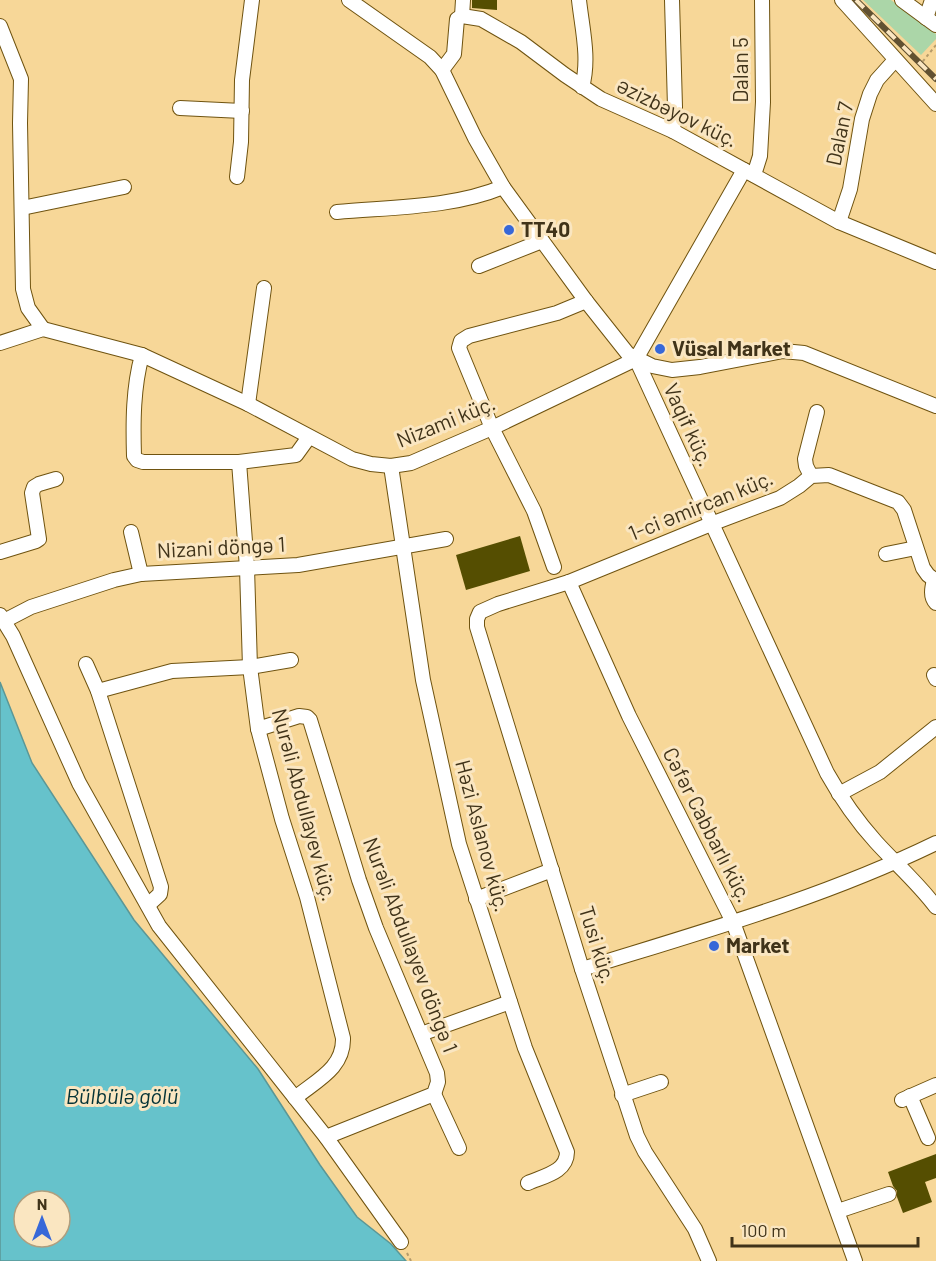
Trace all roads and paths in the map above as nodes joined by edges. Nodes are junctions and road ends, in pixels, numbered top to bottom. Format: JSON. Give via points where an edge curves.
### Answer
{"nodes":[{"id":1,"x":252,"y":0,"type":"edge"},
{"id":2,"x":349,"y":0,"type":"edge"},
{"id":3,"x":463,"y":0,"type":"edge"},
{"id":4,"x":579,"y":0,"type":"edge"},
{"id":5,"x":672,"y":0,"type":"edge"},
{"id":6,"x":762,"y":0,"type":"edge"},
{"id":7,"x":842,"y":0,"type":"edge"},
{"id":8,"x":902,"y":0,"type":"edge"},
{"id":9,"x":932,"y":0,"type":"edge"},
{"id":10,"x":462,"y":16,"type":"junction"},
{"id":11,"x":931,"y":21,"type":"edge"},
{"id":12,"x":0,"y":26,"type":"edge"},
{"id":13,"x":936,"y":45,"type":"edge"},
{"id":14,"x":895,"y":60,"type":"junction"},
{"id":15,"x":442,"y":70,"type":"junction"},
{"id":16,"x":911,"y":75,"type":"junction"},
{"id":17,"x":582,"y":87,"type":"junction"},
{"id":18,"x":936,"y":104,"type":"edge"},
{"id":19,"x":180,"y":108,"type":"dead end"},
{"id":20,"x":242,"y":111,"type":"junction"},
{"id":21,"x":673,"y":131,"type":"junction"},
{"id":22,"x":749,"y":173,"type":"junction"},
{"id":23,"x":237,"y":177,"type":"dead end"},
{"id":24,"x":503,"y":187,"type":"junction"},
{"id":25,"x":123,"y":188,"type":"dead end"},
{"id":26,"x":22,"y":208,"type":"junction"},
{"id":27,"x":338,"y":212,"type":"dead end"},
{"id":28,"x":838,"y":222,"type":"junction"},
{"id":29,"x":542,"y":241,"type":"junction"},
{"id":30,"x":936,"y":262,"type":"edge"},
{"id":31,"x":479,"y":266,"type":"dead end"},
{"id":32,"x":264,"y":288,"type":"dead end"},
{"id":33,"x":586,"y":301,"type":"junction"},
{"id":34,"x":43,"y":329,"type":"junction"},
{"id":35,"x":0,"y":343,"type":"edge"},
{"id":36,"x":142,"y":355,"type":"junction"},
{"id":37,"x":636,"y":359,"type":"junction"},
{"id":38,"x":248,"y":404,"type":"junction"},
{"id":39,"x":936,"y":406,"type":"edge"},
{"id":40,"x":817,"y":412,"type":"dead end"},
{"id":41,"x":492,"y":428,"type":"junction"},
{"id":42,"x":309,"y":437,"type":"junction"},
{"id":43,"x":239,"y":462,"type":"junction"},
{"id":44,"x":391,"y":466,"type":"junction"},
{"id":45,"x":811,"y":476,"type":"junction"},
{"id":46,"x":56,"y":479,"type":"dead end"},
{"id":47,"x":711,"y":524,"type":"junction"},
{"id":48,"x":131,"y":532,"type":"dead end"},
{"id":49,"x":446,"y":539,"type":"dead end"},
{"id":50,"x":403,"y":546,"type":"junction"},
{"id":51,"x":916,"y":548,"type":"junction"},
{"id":52,"x":0,"y":552,"type":"edge"},
{"id":53,"x":886,"y":554,"type":"dead end"},
{"id":54,"x":554,"y":567,"type":"dead end"},
{"id":55,"x":247,"y":568,"type":"junction"},
{"id":56,"x":141,"y":574,"type":"junction"},
{"id":57,"x":935,"y":580,"type":"edge"},
{"id":58,"x":568,"y":582,"type":"junction"},
{"id":59,"x":936,"y":603,"type":"edge"},
{"id":60,"x":2,"y":618,"type":"edge"},
{"id":61,"x":477,"y":627,"type":"joint"},
{"id":62,"x":291,"y":660,"type":"dead end"},
{"id":63,"x":86,"y":664,"type":"dead end"},
{"id":64,"x":250,"y":667,"type":"junction"},
{"id":65,"x":98,"y":691,"type":"junction"},
{"id":66,"x":936,"y":727,"type":"edge"},
{"id":67,"x":258,"y":729,"type":"junction"},
{"id":68,"x":839,"y":794,"type":"junction"},
{"id":69,"x":936,"y":843,"type":"edge"},
{"id":70,"x":897,"y":862,"type":"junction"},
{"id":71,"x":552,"y":870,"type":"junction"},
{"id":72,"x":476,"y":899,"type":"junction"},
{"id":73,"x":148,"y":905,"type":"junction"},
{"id":74,"x":936,"y":907,"type":"edge"},
{"id":75,"x":733,"y":922,"type":"junction"},
{"id":76,"x":582,"y":969,"type":"junction"},
{"id":77,"x":510,"y":1002,"type":"junction"},
{"id":78,"x":421,"y":1034,"type":"junction"},
{"id":79,"x":661,"y":1082,"type":"dead end"},
{"id":80,"x":936,"y":1085,"type":"edge"},
{"id":81,"x":434,"y":1094,"type":"junction"},
{"id":82,"x":622,"y":1095,"type":"junction"},
{"id":83,"x":295,"y":1098,"type":"junction"},
{"id":84,"x":326,"y":1137,"type":"junction"},
{"id":85,"x":928,"y":1138,"type":"dead end"},
{"id":86,"x":459,"y":1148,"type":"dead end"},
{"id":87,"x":528,"y":1183,"type":"dead end"},
{"id":88,"x":889,"y":1194,"type":"dead end"},
{"id":89,"x":838,"y":1210,"type":"junction"},
{"id":90,"x":401,"y":1242,"type":"dead end"},
{"id":91,"x":707,"y":1260,"type":"edge"},
{"id":92,"x":855,"y":1261,"type":"edge"}],
"edges":[{"from":1,"to":20,"type":"street"},
{"from":2,"to":15,"type":"street","name":"Vaqif küç.","via":[[430,57]]},
{"from":3,"to":10,"type":"street"},
{"from":4,"to":17,"type":"street","via":[[585,62]]},
{"from":5,"to":21,"type":"street"},
{"from":6,"to":22,"type":"street","name":"Dalan 5","via":[[760,156]]},
{"from":7,"to":14,"type":"street"},
{"from":8,"to":11,"type":"street"},
{"from":9,"to":11,"type":"street"},
{"from":10,"to":15,"type":"street","via":[[456,24],[454,54]]},
{"from":10,"to":17,"type":"street","name":"Əzizbəyov küç.","via":[[481,19],[521,42]]},
{"from":12,"to":26,"type":"street","via":[[21,79]]},
{"from":13,"to":16,"type":"path"},
{"from":14,"to":16,"type":"street"},
{"from":14,"to":28,"type":"street","name":"Dalan 7","via":[[870,94],[850,189]]},
{"from":15,"to":24,"type":"street","name":"Vaqif küç."},
{"from":16,"to":18,"type":"street"},
{"from":17,"to":21,"type":"street","name":"Əzizbəyov küç."},
{"from":19,"to":20,"type":"street"},
{"from":20,"to":23,"type":"street"},
{"from":21,"to":22,"type":"street","name":"Əzizbəyov küç."},
{"from":22,"to":28,"type":"street","name":"Əzizbəyov küç."},
{"from":22,"to":37,"type":"street"},
{"from":24,"to":27,"type":"street","via":[[480,197],[441,203]]},
{"from":24,"to":29,"type":"street","name":"Vaqif küç."},
{"from":25,"to":26,"type":"street"},
{"from":26,"to":34,"type":"street","via":[[22,289],[28,308]]},
{"from":28,"to":30,"type":"street","name":"Əzizbəyov küç."},
{"from":29,"to":31,"type":"street"},
{"from":29,"to":33,"type":"street","name":"Vaqif küç."},
{"from":32,"to":38,"type":"street"},
{"from":33,"to":37,"type":"street","name":"Vaqif küç.","via":[[623,349]]},
{"from":33,"to":41,"type":"street","via":[[461,341],[461,357]]},
{"from":34,"to":35,"type":"street"},
{"from":34,"to":36,"type":"street","name":"Nizami küç."},
{"from":36,"to":38,"type":"street","name":"Nizami küç."},
{"from":36,"to":43,"type":"street","via":[[134,403],[137,460]]},
{"from":37,"to":39,"type":"street","via":[[652,366],[684,369],[794,351]]},
{"from":37,"to":41,"type":"street","name":"Nizami küç."},
{"from":37,"to":47,"type":"street","name":"Vaqif küç."},
{"from":38,"to":42,"type":"street","name":"Nizami küç."},
{"from":40,"to":45,"type":"street","via":[[805,459]]},
{"from":41,"to":44,"type":"street","name":"Nizami küç.","via":[[432,456]]},
{"from":41,"to":54,"type":"street","via":[[534,511]]},
{"from":42,"to":43,"type":"street","via":[[296,455]]},
{"from":42,"to":44,"type":"street","name":"Nizami küç.","via":[[352,459]]},
{"from":43,"to":55,"type":"street","name":"Nurəli Abdullayev küç."},
{"from":44,"to":50,"type":"street","name":"Həzi Aslanov küç."},
{"from":45,"to":47,"type":"street","name":"1-ci Əmircan küç.","via":[[780,498]]},
{"from":45,"to":51,"type":"street","via":[[829,475],[898,502]]},
{"from":46,"to":52,"type":"street","via":[[39,484],[32,493],[39,539]]},
{"from":47,"to":58,"type":"street","name":"1-ci Əmircan küç."},
{"from":47,"to":68,"type":"street","name":"Vaqif küç."},
{"from":48,"to":56,"type":"street"},
{"from":49,"to":50,"type":"street","name":"Nizani döngə 1"},
{"from":50,"to":55,"type":"street","name":"Nizani döngə 1","via":[[298,565]]},
{"from":50,"to":72,"type":"street","name":"Həzi Aslanov küç.","via":[[429,706],[459,844]]},
{"from":51,"to":53,"type":"street"},
{"from":51,"to":57,"type":"street","via":[[923,568]]},
{"from":55,"to":56,"type":"street","name":"Nizani döngə 1"},
{"from":55,"to":64,"type":"street","name":"Nurəli Abdullayev küç."},
{"from":56,"to":60,"type":"street","name":"Nizani döngə 1","via":[[114,579]]},
{"from":57,"to":59,"type":"street","via":[[932,591]]},
{"from":58,"to":61,"type":"street","name":"1-ci Əmircan küç.","via":[[480,612]]},
{"from":58,"to":75,"type":"street","name":"Cəfər Cabbarlı küç.","via":[[629,716]]},
{"from":60,"to":73,"type":"street","via":[[79,783]]},
{"from":61,"to":71,"type":"street","name":"Tusi küç."},
{"from":62,"to":64,"type":"street"},
{"from":63,"to":65,"type":"street"},
{"from":64,"to":65,"type":"street","via":[[172,671]]},
{"from":64,"to":67,"type":"street","name":"Nurəli Abdullayev küç."},
{"from":65,"to":73,"type":"street","via":[[161,887],[160,894]]},
{"from":66,"to":68,"type":"street","via":[[880,772]]},
{"from":67,"to":78,"type":"street","name":"Nurəli Abdullayev döngə 1","via":[[299,716],[310,720],[359,880]]},
{"from":67,"to":83,"type":"street","name":"Nurəli Abdullayev küç.","via":[[343,1038],[344,1049],[337,1064]]},
{"from":68,"to":70,"type":"street","name":"Vaqif küç."},
{"from":69,"to":70,"type":"street"},
{"from":70,"to":74,"type":"street","name":"Vaqif küç."},
{"from":70,"to":75,"type":"street"},
{"from":71,"to":72,"type":"street"},
{"from":71,"to":76,"type":"street","name":"Tusi küç."},
{"from":72,"to":77,"type":"street","name":"Həzi Aslanov küç."},
{"from":73,"to":83,"type":"street","via":[[192,971]]},
{"from":75,"to":76,"type":"street"},
{"from":75,"to":89,"type":"street","name":"Cəfər Cabbarlı küç."},
{"from":76,"to":82,"type":"street","name":"Tusi küç."},
{"from":77,"to":78,"type":"street"},
{"from":77,"to":87,"type":"street","name":"Həzi Aslanov küç.","via":[[567,1152],[562,1167]]},
{"from":78,"to":81,"type":"street","name":"Nurəli Abdullayev döngə 1","via":[[438,1082]]},
{"from":79,"to":82,"type":"street"},
{"from":80,"to":85,"type":"street","via":[[906,1098]]},
{"from":81,"to":84,"type":"street"},
{"from":81,"to":86,"type":"street"},
{"from":82,"to":91,"type":"street","name":"Tusi küç.","via":[[645,1152],[695,1229]]},
{"from":83,"to":84,"type":"street"},
{"from":84,"to":90,"type":"street"},
{"from":88,"to":89,"type":"street"},
{"from":89,"to":92,"type":"street","name":"Cəfər Cabbarlı küç."}]}
